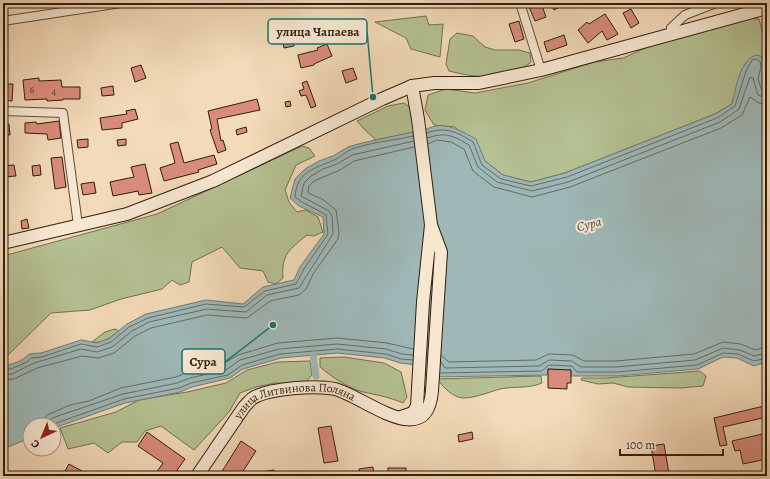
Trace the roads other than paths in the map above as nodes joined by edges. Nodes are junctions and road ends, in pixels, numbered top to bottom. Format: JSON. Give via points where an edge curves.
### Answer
{"nodes":[{"id":1,"x":121,"y":3,"type":"edge"},
{"id":2,"x":521,"y":3,"type":"edge"},
{"id":3,"x":716,"y":3,"type":"edge"},
{"id":4,"x":767,"y":8,"type":"edge"},
{"id":5,"x":3,"y":21,"type":"edge"},
{"id":6,"x":670,"y":35,"type":"junction"},
{"id":7,"x":541,"y":70,"type":"junction"},
{"id":8,"x":412,"y":86,"type":"junction"},
{"id":9,"x":3,"y":111,"type":"edge"},
{"id":10,"x":78,"y":225,"type":"junction"},
{"id":11,"x":431,"y":225,"type":"junction"},
{"id":12,"x":3,"y":243,"type":"edge"},
{"id":13,"x":397,"y":417,"type":"junction"},
{"id":14,"x":197,"y":476,"type":"edge"}],
"edges":[{"from":1,"to":5,"type":"street"},
{"from":2,"to":7,"type":"street"},
{"from":3,"to":6,"type":"street","via":[[685,14],[671,28]]},
{"from":4,"to":6,"type":"main road"},
{"from":6,"to":7,"type":"main road"},
{"from":7,"to":8,"type":"main road","via":[[479,83],[434,83]]},
{"from":8,"to":10,"type":"main road","via":[[213,181],[127,214]]},
{"from":8,"to":11,"type":"main road"},
{"from":9,"to":10,"type":"street","via":[[63,113]]},
{"from":10,"to":12,"type":"main road"},
{"from":11,"to":13,"type":"main road","via":[[416,410],[408,416]]},
{"from":11,"to":13,"type":"main road","via":[[441,252],[431,404],[422,417],[409,420]]},
{"from":13,"to":14,"type":"main road","name":"улица Литвинова Поляна","via":[[335,389],[295,388],[262,394],[253,398],[244,407]]}]}
